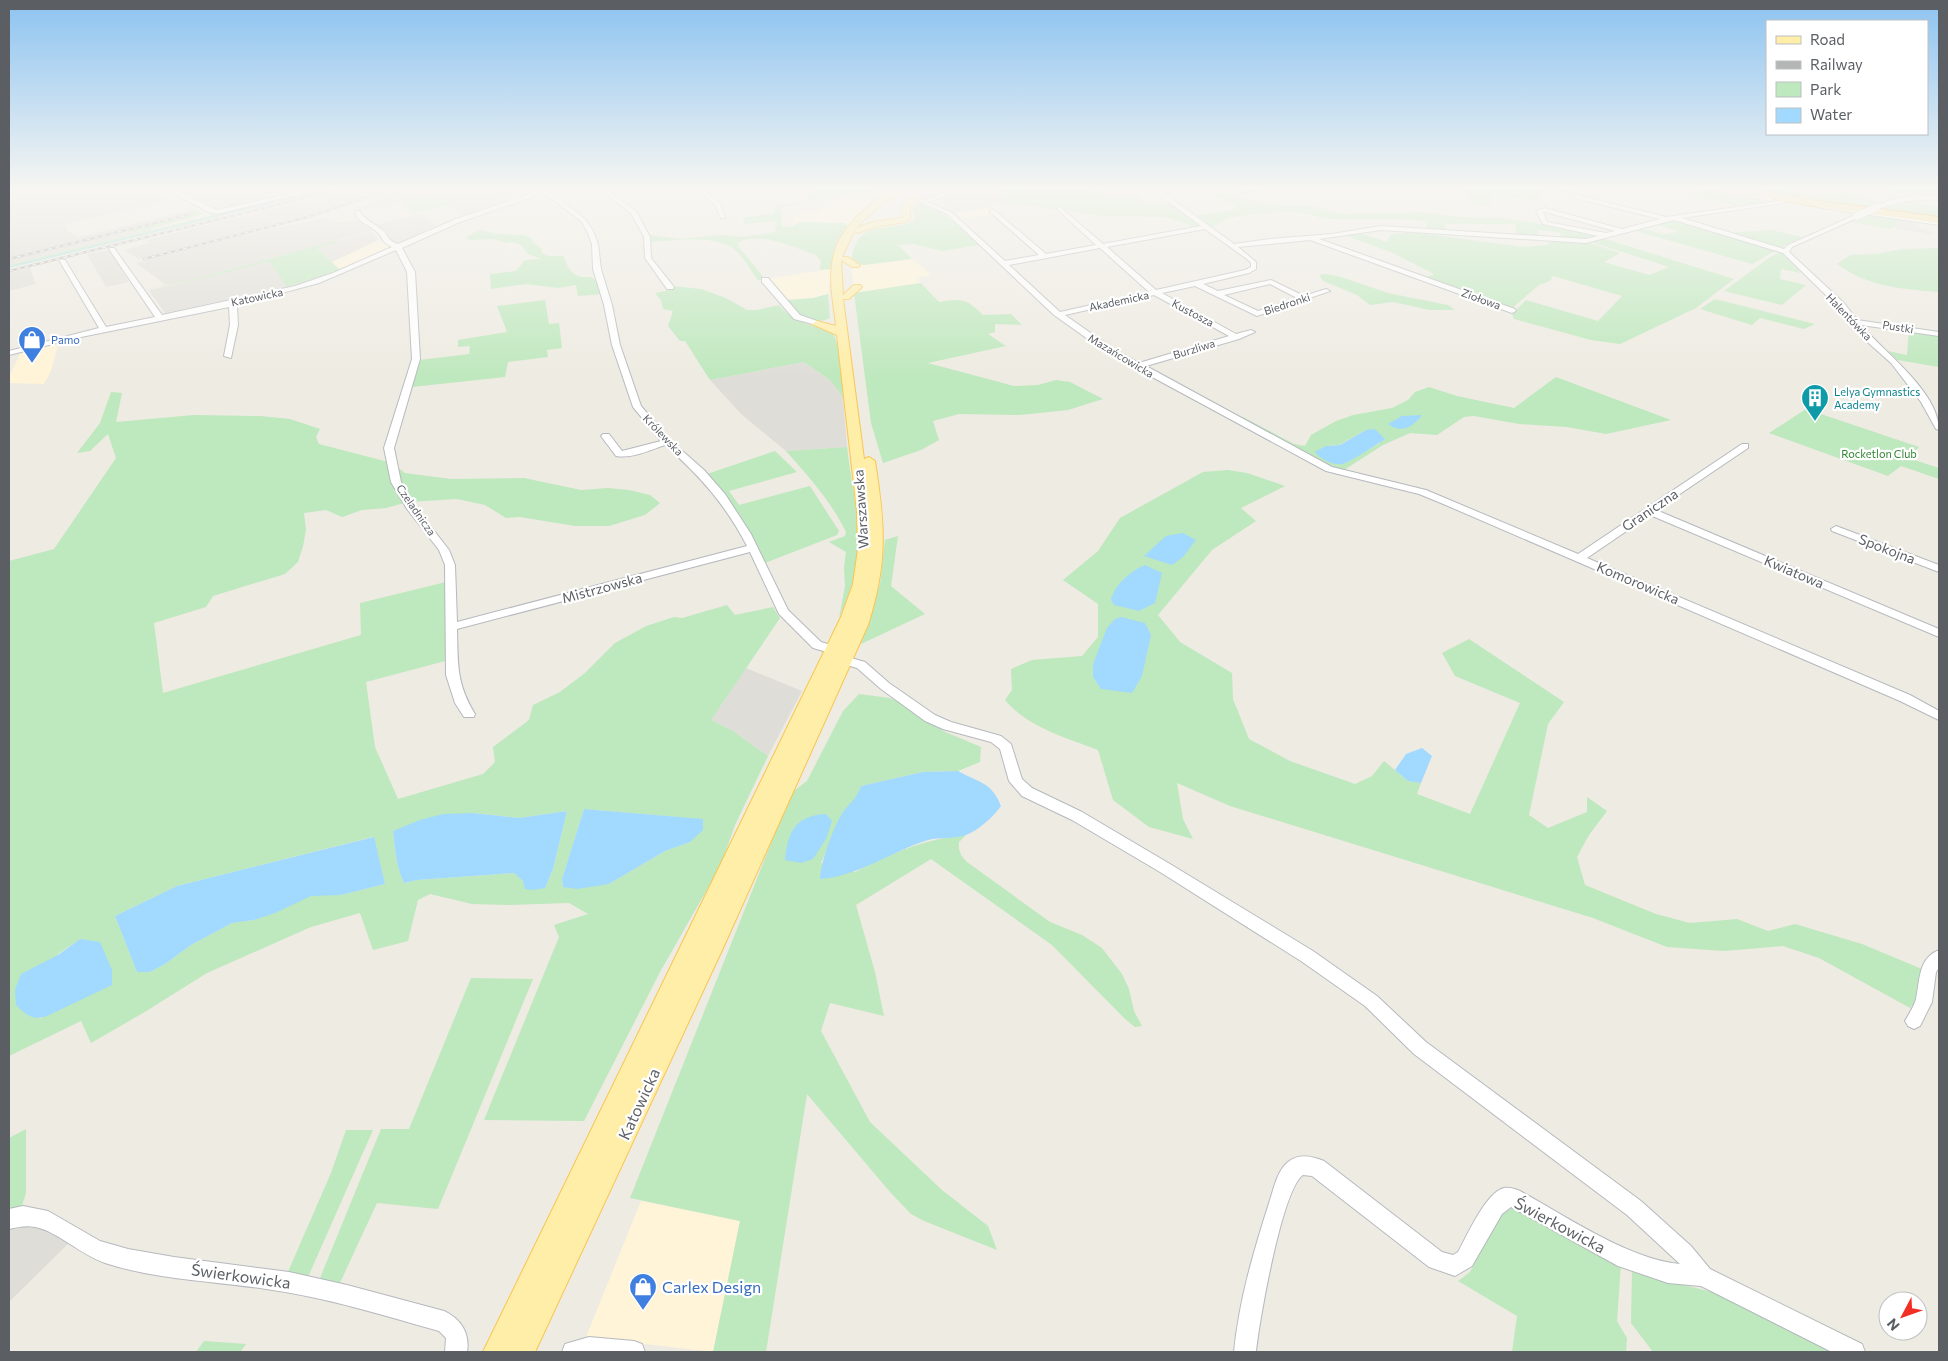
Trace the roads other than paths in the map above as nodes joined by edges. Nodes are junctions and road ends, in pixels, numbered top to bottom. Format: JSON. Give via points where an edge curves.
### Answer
{"nodes":[{"id":1,"x":114,"y":252,"type":"edge"},
{"id":2,"x":388,"y":252,"type":"edge"},
{"id":3,"x":400,"y":252,"type":"edge"},
{"id":4,"x":595,"y":252,"type":"edge"},
{"id":5,"x":648,"y":252,"type":"edge"},
{"id":6,"x":839,"y":252,"type":"edge"},
{"id":7,"x":847,"y":252,"type":"edge"},
{"id":8,"x":989,"y":252,"type":"edge"},
{"id":9,"x":1040,"y":252,"type":"edge"},
{"id":10,"x":1071,"y":252,"type":"edge"},
{"id":11,"x":1108,"y":252,"type":"edge"},
{"id":12,"x":1240,"y":252,"type":"edge"},
{"id":13,"x":1348,"y":252,"type":"edge"},
{"id":14,"x":1785,"y":252,"type":"edge"},
{"id":15,"x":1045,"y":256,"type":"junction"},
{"id":16,"x":845,"y":259,"type":"junction"},
{"id":17,"x":62,"y":260,"type":"dead end"},
{"id":18,"x":1002,"y":264,"type":"junction"},
{"id":19,"x":855,"y":265,"type":"dead end"},
{"id":20,"x":765,"y":280,"type":"dead end"},
{"id":21,"x":1195,"y":283,"type":"junction"},
{"id":22,"x":670,"y":287,"type":"dead end"},
{"id":23,"x":1326,"y":291,"type":"dead end"},
{"id":24,"x":1155,"y":292,"type":"junction"},
{"id":25,"x":1216,"y":294,"type":"junction"},
{"id":26,"x":1303,"y":298,"type":"junction"},
{"id":27,"x":233,"y":302,"type":"junction"},
{"id":28,"x":1512,"y":311,"type":"dead end"},
{"id":29,"x":1059,"y":314,"type":"junction"},
{"id":30,"x":840,"y":316,"type":"junction"},
{"id":31,"x":159,"y":317,"type":"junction"},
{"id":32,"x":1856,"y":322,"type":"junction"},
{"id":33,"x":817,"y":324,"type":"junction"},
{"id":34,"x":103,"y":328,"type":"junction"},
{"id":35,"x":1251,"y":332,"type":"dead end"},
{"id":36,"x":842,"y":333,"type":"junction"},
{"id":37,"x":1939,"y":334,"type":"edge"},
{"id":38,"x":1236,"y":337,"type":"junction"},
{"id":39,"x":9,"y":353,"type":"edge"},
{"id":40,"x":228,"y":356,"type":"dead end"},
{"id":41,"x":1138,"y":366,"type":"junction"},
{"id":42,"x":1926,"y":401,"type":"junction"},
{"id":43,"x":1939,"y":404,"type":"edge"},
{"id":44,"x":1939,"y":427,"type":"edge"},
{"id":45,"x":854,"y":431,"type":"joint"},
{"id":46,"x":606,"y":436,"type":"dead end"},
{"id":47,"x":667,"y":442,"type":"junction"},
{"id":48,"x":1746,"y":446,"type":"dead end"},
{"id":49,"x":1329,"y":468,"type":"joint"},
{"id":50,"x":1648,"y":511,"type":"junction"},
{"id":51,"x":1836,"y":529,"type":"dead end"},
{"id":52,"x":753,"y":548,"type":"junction"},
{"id":53,"x":1579,"y":558,"type":"junction"},
{"id":54,"x":1939,"y":569,"type":"edge"},
{"id":55,"x":451,"y":627,"type":"junction"},
{"id":56,"x":1939,"y":633,"type":"edge"},
{"id":57,"x":839,"y":655,"type":"junction"},
{"id":58,"x":468,"y":714,"type":"dead end"},
{"id":59,"x":1939,"y":716,"type":"edge"},
{"id":60,"x":755,"y":854,"type":"joint"},
{"id":61,"x":734,"y":861,"type":"joint"},
{"id":62,"x":1939,"y":957,"type":"edge"},
{"id":63,"x":1914,"y":1021,"type":"dead end"},
{"id":64,"x":9,"y":1218,"type":"edge"},
{"id":65,"x":1703,"y":1276,"type":"junction"},
{"id":66,"x":456,"y":1352,"type":"edge"},
{"id":67,"x":497,"y":1352,"type":"edge"},
{"id":68,"x":522,"y":1352,"type":"edge"},
{"id":69,"x":573,"y":1352,"type":"edge"},
{"id":70,"x":634,"y":1352,"type":"edge"},
{"id":71,"x":1245,"y":1352,"type":"edge"},
{"id":72,"x":1854,"y":1352,"type":"edge"}],
"edges":[{"from":1,"to":31,"type":"street"},
{"from":2,"to":27,"type":"street","name":"Katowicka","via":[[329,278]]},
{"from":3,"to":55,"type":"street","name":"Czeladnicza","via":[[411,272],[416,349],[413,373],[389,448],[396,482],[444,550],[450,565]]},
{"from":4,"to":47,"type":"street","name":"Królewska","via":[[616,345],[631,393],[637,407]]},
{"from":5,"to":22,"type":"street","via":[[648,258]]},
{"from":6,"to":30,"type":"main road","name":"Warszawska","via":[[836,264]]},
{"from":7,"to":16,"type":"main road","name":"Warszawska"},
{"from":8,"to":18,"type":"street","name":"Mazańcowicka"},
{"from":9,"to":15,"type":"street"},
{"from":10,"to":15,"type":"street"},
{"from":11,"to":24,"type":"street","name":"Kustosza"},
{"from":12,"to":21,"type":"street","name":"Akademicka","via":[[1252,260],[1254,268]]},
{"from":13,"to":28,"type":"street","name":"Ziołowa"},
{"from":14,"to":32,"type":"street","name":"Halentówka"},
{"from":15,"to":18,"type":"street"},
{"from":16,"to":19,"type":"main road"},
{"from":16,"to":57,"type":"main road","name":"Warszawska","via":[[852,292],[878,536],[870,598]]},
{"from":17,"to":34,"type":"street"},
{"from":18,"to":29,"type":"street","name":"Mazańcowicka"},
{"from":20,"to":33,"type":"street","via":[[797,317]]},
{"from":21,"to":24,"type":"street","name":"Akademicka"},
{"from":21,"to":25,"type":"street","name":"Biedronki"},
{"from":23,"to":26,"type":"street","name":"Biedronki"},
{"from":24,"to":29,"type":"street","name":"Akademicka"},
{"from":24,"to":38,"type":"street","name":"Kustosza"},
{"from":25,"to":26,"type":"street","via":[[1271,282]]},
{"from":25,"to":26,"type":"street","name":"Biedronki","via":[[1257,314]]},
{"from":27,"to":31,"type":"street","name":"Katowicka"},
{"from":27,"to":40,"type":"street","via":[[234,325]]},
{"from":29,"to":41,"type":"street","name":"Mazańcowicka","via":[[1094,341]]},
{"from":30,"to":33,"type":"main road","via":[[833,322]]},
{"from":30,"to":36,"type":"main road","name":"Warszawska"},
{"from":31,"to":34,"type":"street","name":"Katowicka"},
{"from":32,"to":37,"type":"street","name":"Pustki"},
{"from":32,"to":42,"type":"street","name":"Halentówka","via":[[1867,337],[1894,361]]},
{"from":33,"to":36,"type":"main road"},
{"from":34,"to":39,"type":"street","name":"Katowicka"},
{"from":35,"to":38,"type":"street","name":"Burzliwa"},
{"from":36,"to":45,"type":"main road","name":"Warszawska"},
{"from":38,"to":41,"type":"street","name":"Burzliwa"},
{"from":41,"to":49,"type":"street","name":"Mazańcowicka"},
{"from":42,"to":43,"type":"street"},
{"from":42,"to":44,"type":"street","name":"Halentówka"},
{"from":45,"to":57,"type":"main road","name":"Warszawska","via":[[865,524],[864,565]]},
{"from":46,"to":47,"type":"street","via":[[619,454]]},
{"from":47,"to":52,"type":"street","name":"Królewska","via":[[701,472],[721,496]]},
{"from":48,"to":50,"type":"street","name":"Graniczna"},
{"from":49,"to":53,"type":"street","name":"Komorowicka","via":[[1433,496]]},
{"from":50,"to":53,"type":"street","name":"Graniczna"},
{"from":50,"to":56,"type":"street","name":"Kwiatowa"},
{"from":51,"to":54,"type":"street","name":"Spokojna"},
{"from":52,"to":55,"type":"street","name":"Mistrzowska"},
{"from":52,"to":57,"type":"street","name":"Królewska","via":[[783,612],[817,645]]},
{"from":53,"to":59,"type":"street","name":"Komorowicka","via":[[1905,698]]},
{"from":55,"to":58,"type":"street","name":"Czeladnicza","via":[[454,687]]},
{"from":57,"to":60,"type":"main road","name":"Warszawska"},
{"from":57,"to":61,"type":"main road","name":"Warszawska"},
{"from":57,"to":65,"type":"street","name":"Królewska","via":[[861,665],[884,686],[930,718],[996,739],[1006,748],[1016,780],[1027,792],[1077,816],[1165,868],[1307,956],[1371,1001],[1420,1048],[1634,1208],[1684,1253]]},
{"from":60,"to":68,"type":"main road","name":"Katowicka","via":[[714,948]]},
{"from":61,"to":67,"type":"main road","name":"Katowicka"},
{"from":62,"to":63,"type":"street","via":[[1928,970],[1924,1002]]},
{"from":64,"to":66,"type":"street","name":"Świerkowicka","via":[[30,1214],[103,1252],[140,1262],[288,1282],[444,1322],[453,1328],[459,1340]]},
{"from":65,"to":71,"type":"street","name":"Świerkowicka","via":[[1668,1273],[1618,1256],[1522,1202],[1506,1197],[1496,1207],[1465,1260],[1455,1266],[1436,1260],[1317,1168],[1305,1165],[1295,1168],[1287,1178],[1270,1229],[1255,1284]]},
{"from":65,"to":72,"type":"street","name":"Świerkowicka"},
{"from":69,"to":70,"type":"street","via":[[589,1348]]}]}
